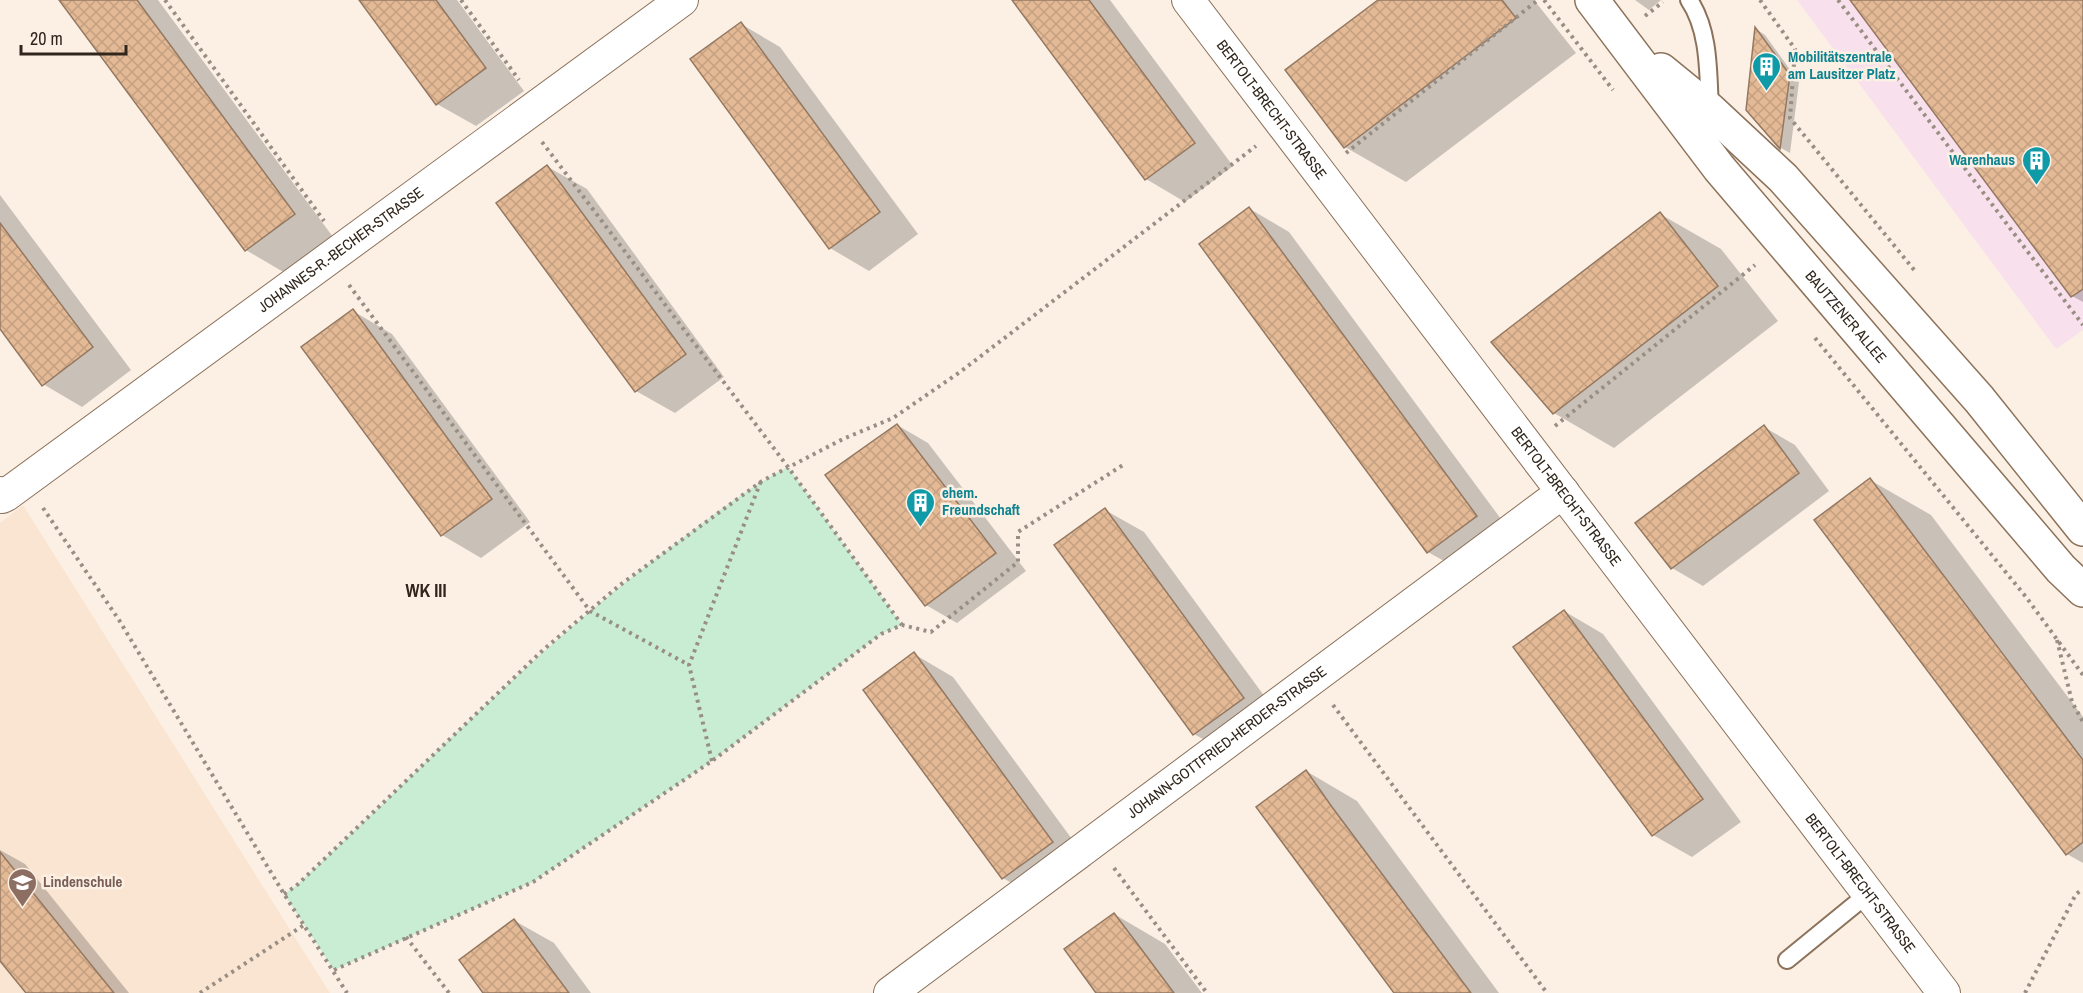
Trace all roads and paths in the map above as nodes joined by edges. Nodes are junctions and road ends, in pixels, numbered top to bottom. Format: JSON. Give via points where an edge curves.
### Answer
{"nodes":[{"id":1,"x":165,"y":0,"type":"edge"},
{"id":2,"x":461,"y":0,"type":"edge"},
{"id":3,"x":682,"y":0,"type":"edge"},
{"id":4,"x":1188,"y":0,"type":"edge"},
{"id":5,"x":1538,"y":0,"type":"edge"},
{"id":6,"x":1592,"y":0,"type":"edge"},
{"id":7,"x":1689,"y":0,"type":"edge"},
{"id":8,"x":1760,"y":0,"type":"edge"},
{"id":9,"x":1838,"y":0,"type":"edge"},
{"id":10,"x":1620,"y":36,"type":"junction"},
{"id":11,"x":1710,"y":110,"type":"junction"},
{"id":12,"x":530,"y":111,"type":"junction"},
{"id":13,"x":1284,"y":126,"type":"junction"},
{"id":14,"x":1719,"y":168,"type":"junction"},
{"id":15,"x":1320,"y":173,"type":"junction"},
{"id":16,"x":336,"y":253,"type":"junction"},
{"id":17,"x":1755,"y":265,"type":"dead end"},
{"id":18,"x":1923,"y":280,"type":"dead end"},
{"id":19,"x":2083,"y":325,"type":"edge"},
{"id":20,"x":1528,"y":447,"type":"junction"},
{"id":21,"x":1123,"y":465,"type":"dead end"},
{"id":22,"x":788,"y":467,"type":"junction"},
{"id":23,"x":762,"y":481,"type":"junction"},
{"id":24,"x":7,"y":492,"type":"edge"},
{"id":25,"x":1563,"y":492,"type":"junction"},
{"id":26,"x":2083,"y":528,"type":"edge"},
{"id":27,"x":2083,"y":590,"type":"edge"},
{"id":28,"x":590,"y":611,"type":"junction"},
{"id":29,"x":903,"y":624,"type":"junction"},
{"id":30,"x":689,"y":665,"type":"junction"},
{"id":31,"x":2083,"y":675,"type":"edge"},
{"id":32,"x":1313,"y":678,"type":"junction"},
{"id":33,"x":2083,"y":722,"type":"edge"},
{"id":34,"x":712,"y":761,"type":"junction"},
{"id":35,"x":1094,"y":841,"type":"junction"},
{"id":36,"x":2083,"y":889,"type":"edge"},
{"id":37,"x":1869,"y":893,"type":"junction"},
{"id":38,"x":284,"y":894,"type":"junction"},
{"id":39,"x":304,"y":925,"type":"junction"},
{"id":40,"x":406,"y":938,"type":"junction"},
{"id":41,"x":1787,"y":960,"type":"dead end"},
{"id":42,"x":334,"y":970,"type":"junction"},
{"id":43,"x":200,"y":993,"type":"edge"},
{"id":44,"x":347,"y":993,"type":"edge"},
{"id":45,"x":449,"y":993,"type":"edge"},
{"id":46,"x":890,"y":993,"type":"edge"},
{"id":47,"x":1207,"y":993,"type":"edge"},
{"id":48,"x":1547,"y":993,"type":"edge"},
{"id":49,"x":1944,"y":993,"type":"edge"},
{"id":50,"x":2025,"y":993,"type":"edge"}],
"edges":[{"from":1,"to":16,"type":"path"},
{"from":2,"to":12,"type":"path"},
{"from":3,"to":12,"type":"street","name":"JOHANNES-R.-BECHER-STRASSE"},
{"from":4,"to":13,"type":"street","name":"BERTOLT-BRECHT-STRASSE"},
{"from":5,"to":15,"type":"path"},
{"from":6,"to":10,"type":"street","name":"BAUTZENER ALLEE"},
{"from":7,"to":11,"type":"lane","via":[[1696,11],[1706,49]]},
{"from":8,"to":18,"type":"path","via":[[1795,49],[1790,118]]},
{"from":9,"to":19,"type":"path"},
{"from":10,"to":11,"type":"street","name":"BAUTZENER ALLEE"},
{"from":10,"to":14,"type":"street","name":"BAUTZENER ALLEE"},
{"from":11,"to":14,"type":"lane"},
{"from":11,"to":26,"type":"street","name":"BAUTZENER ALLEE","via":[[1783,178],[1979,399]]},
{"from":12,"to":16,"type":"street","name":"JOHANNES-R.-BECHER-STRASSE"},
{"from":12,"to":22,"type":"path"},
{"from":13,"to":15,"type":"street","name":"BERTOLT-BRECHT-STRASSE"},
{"from":13,"to":22,"type":"path","via":[[960,372],[893,418]]},
{"from":14,"to":27,"type":"street","name":"BAUTZENER ALLEE"},
{"from":15,"to":20,"type":"street","name":"BERTOLT-BRECHT-STRASSE"},
{"from":16,"to":24,"type":"street","name":"JOHANNES-R.-BECHER-STRASSE"},
{"from":16,"to":28,"type":"path"},
{"from":17,"to":20,"type":"path"},
{"from":20,"to":25,"type":"street","name":"BERTOLT-BRECHT-STRASSE"},
{"from":21,"to":29,"type":"path","via":[[1018,532],[1018,562],[931,632]]},
{"from":22,"to":23,"type":"path"},
{"from":22,"to":29,"type":"path"},
{"from":23,"to":28,"type":"path"},
{"from":23,"to":30,"type":"path"},
{"from":24,"to":38,"type":"path","via":[[119,620]]},
{"from":25,"to":32,"type":"street","name":"JOHANN-GOTTFRIED-HERDER-STRASSE"},
{"from":25,"to":37,"type":"street","name":"BERTOLT-BRECHT-STRASSE"},
{"from":28,"to":30,"type":"path"},
{"from":28,"to":38,"type":"path","via":[[543,650]]},
{"from":29,"to":34,"type":"path","via":[[882,634]]},
{"from":30,"to":34,"type":"path"},
{"from":31,"to":33,"type":"path","via":[[2056,636],[2072,702]]},
{"from":32,"to":35,"type":"street","name":"JOHANN-GOTTFRIED-HERDER-STRASSE"},
{"from":32,"to":48,"type":"path"},
{"from":34,"to":40,"type":"path","via":[[532,882]]},
{"from":35,"to":46,"type":"street","name":"JOHANN-GOTTFRIED-HERDER-STRASSE"},
{"from":35,"to":47,"type":"path"},
{"from":36,"to":50,"type":"path","via":[[2076,894]]},
{"from":37,"to":41,"type":"lane"},
{"from":37,"to":49,"type":"street","name":"BERTOLT-BRECHT-STRASSE"},
{"from":38,"to":39,"type":"path"},
{"from":39,"to":42,"type":"path"},
{"from":39,"to":43,"type":"path"},
{"from":40,"to":42,"type":"path"},
{"from":40,"to":45,"type":"path"},
{"from":42,"to":44,"type":"path"}]}
